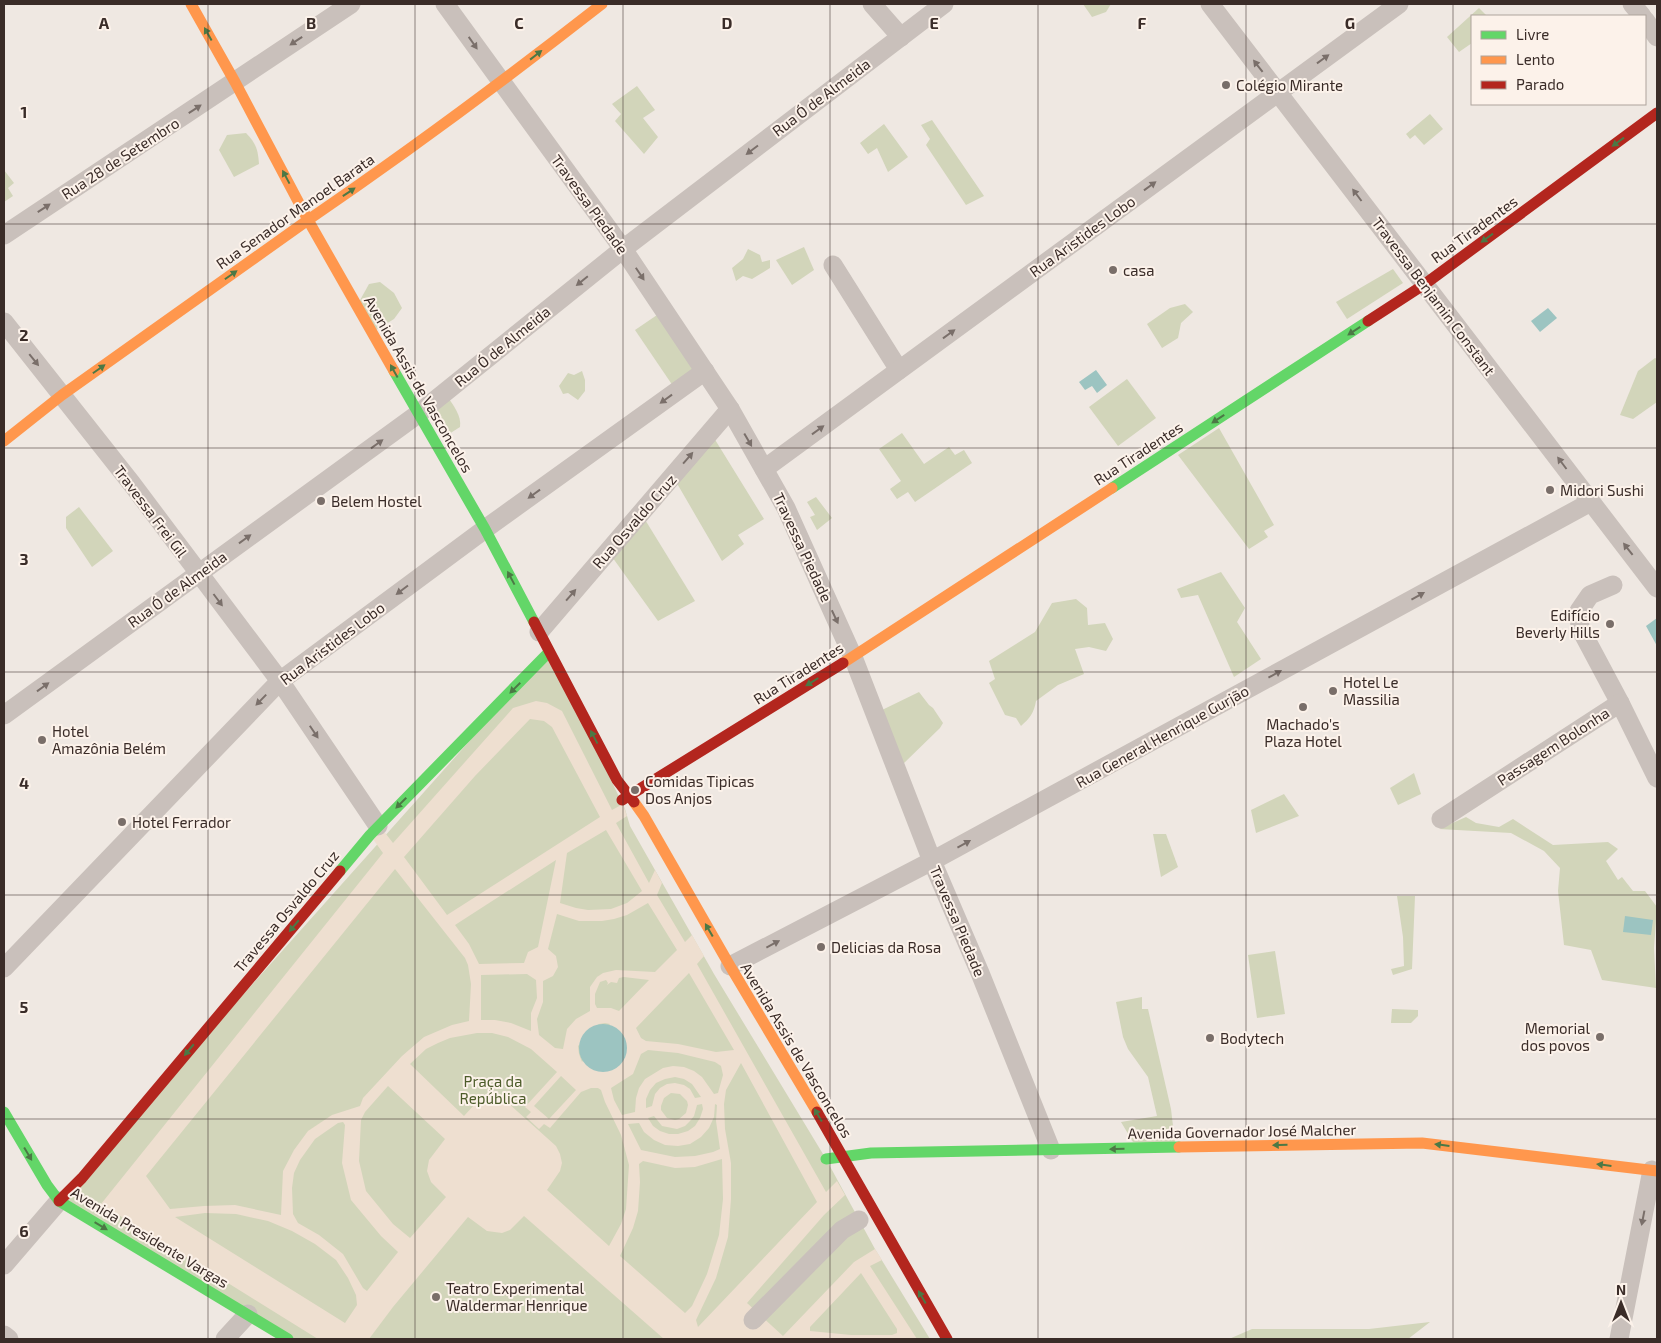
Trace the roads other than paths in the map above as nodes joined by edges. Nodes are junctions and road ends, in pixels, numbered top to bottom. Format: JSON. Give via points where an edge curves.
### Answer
{"nodes":[{"id":1,"x":191,"y":4,"type":"edge"},
{"id":2,"x":351,"y":4,"type":"edge"},
{"id":3,"x":445,"y":4,"type":"edge"},
{"id":4,"x":602,"y":4,"type":"edge"},
{"id":5,"x":872,"y":4,"type":"edge"},
{"id":6,"x":944,"y":4,"type":"edge"},
{"id":7,"x":1210,"y":4,"type":"edge"},
{"id":8,"x":1399,"y":4,"type":"edge"},
{"id":9,"x":1632,"y":4,"type":"edge"},
{"id":10,"x":1641,"y":15,"type":"edge"},
{"id":11,"x":1646,"y":21,"type":"edge"},
{"id":12,"x":901,"y":37,"type":"junction"},
{"id":13,"x":1657,"y":37,"type":"edge"},
{"id":14,"x":235,"y":82,"type":"junction"},
{"id":15,"x":502,"y":82,"type":"junction"},
{"id":16,"x":1278,"y":91,"type":"junction"},
{"id":17,"x":1657,"y":113,"type":"edge"},
{"id":18,"x":308,"y":220,"type":"junction"},
{"id":19,"x":4,"y":235,"type":"edge"},
{"id":20,"x":623,"y":249,"type":"junction"},
{"id":21,"x":833,"y":265,"type":"dead end"},
{"id":22,"x":1425,"y":284,"type":"junction"},
{"id":23,"x":4,"y":322,"type":"edge"},
{"id":24,"x":900,"y":370,"type":"junction"},
{"id":25,"x":705,"y":371,"type":"junction"},
{"id":26,"x":62,"y":395,"type":"junction"},
{"id":27,"x":730,"y":409,"type":"junction"},
{"id":28,"x":418,"y":414,"type":"junction"},
{"id":29,"x":4,"y":440,"type":"edge"},
{"id":30,"x":764,"y":470,"type":"junction"},
{"id":31,"x":1591,"y":502,"type":"junction"},
{"id":32,"x":485,"y":529,"type":"junction"},
{"id":33,"x":198,"y":573,"type":"junction"},
{"id":34,"x":1613,"y":585,"type":"dead end"},
{"id":35,"x":1657,"y":588,"type":"edge"},
{"id":36,"x":539,"y":632,"type":"junction"},
{"id":37,"x":549,"y":652,"type":"junction"},
{"id":38,"x":853,"y":657,"type":"junction"},
{"id":39,"x":280,"y":681,"type":"junction"},
{"id":40,"x":1620,"y":703,"type":"junction"},
{"id":41,"x":4,"y":715,"type":"edge"},
{"id":42,"x":1657,"y":778,"type":"edge"},
{"id":43,"x":625,"y":802,"type":"junction"},
{"id":44,"x":1441,"y":819,"type":"dead end"},
{"id":45,"x":378,"y":826,"type":"junction"},
{"id":46,"x":932,"y":861,"type":"junction"},
{"id":47,"x":730,"y":966,"type":"junction"},
{"id":48,"x":4,"y":968,"type":"edge"},
{"id":49,"x":4,"y":1112,"type":"edge"},
{"id":50,"x":1051,"y":1150,"type":"junction"},
{"id":51,"x":843,"y":1156,"type":"junction"},
{"id":52,"x":1655,"y":1171,"type":"edge"},
{"id":53,"x":834,"y":1173,"type":"dead end"},
{"id":54,"x":59,"y":1201,"type":"junction"},
{"id":55,"x":858,"y":1219,"type":"dead end"},
{"id":56,"x":4,"y":1265,"type":"edge"},
{"id":57,"x":248,"y":1314,"type":"junction"},
{"id":58,"x":753,"y":1320,"type":"dead end"},
{"id":59,"x":4,"y":1335,"type":"edge"},
{"id":60,"x":9,"y":1339,"type":"edge"},
{"id":61,"x":225,"y":1339,"type":"edge"},
{"id":62,"x":288,"y":1339,"type":"edge"},
{"id":63,"x":946,"y":1339,"type":"edge"},
{"id":64,"x":1619,"y":1339,"type":"edge"}],
"edges":[{"from":14,"to":1,"type":"main road","name":"Avenida Assis de Vasconcelos","one_way":true},
{"from":2,"to":14,"type":"street","name":"Rua 28 de Setembro","one_way":true},
{"from":3,"to":15,"type":"street","name":"Travessa Piedade","one_way":true},
{"from":15,"to":4,"type":"main road","name":"Rua Senador Manoel Barata","one_way":true},
{"from":5,"to":12,"type":"street"},
{"from":6,"to":12,"type":"street","name":"Rua Ó de Almeida"},
{"from":16,"to":7,"type":"street","name":"Travessa Benjamin Constant","one_way":true},
{"from":16,"to":8,"type":"street","name":"Rua Aristides Lobo","one_way":true},
{"from":9,"to":10,"type":"street"},
{"from":11,"to":13,"type":"street"},
{"from":12,"to":20,"type":"street","name":"Rua Ó de Almeida","one_way":true},
{"from":18,"to":14,"type":"main road","name":"Avenida Assis de Vasconcelos","one_way":true},
{"from":19,"to":14,"type":"street","name":"Rua 28 de Setembro","one_way":true},
{"from":18,"to":15,"type":"main road","name":"Rua Senador Manoel Barata","one_way":true},
{"from":15,"to":20,"type":"street","name":"Travessa Piedade"},
{"from":22,"to":16,"type":"street","name":"Travessa Benjamin Constant","one_way":true},
{"from":24,"to":16,"type":"street","name":"Rua Aristides Lobo","one_way":true},
{"from":17,"to":22,"type":"main road","name":"Rua Tiradentes","one_way":true},
{"from":26,"to":18,"type":"main road","name":"Rua Senador Manoel Barata","one_way":true},
{"from":28,"to":18,"type":"main road","name":"Avenida Assis de Vasconcelos","one_way":true},
{"from":20,"to":25,"type":"street","name":"Travessa Piedade","one_way":true},
{"from":20,"to":28,"type":"street","name":"Rua Ó de Almeida","one_way":true},
{"from":21,"to":24,"type":"street"},
{"from":31,"to":22,"type":"street","name":"Travessa Benjamin Constant","one_way":true},
{"from":22,"to":38,"type":"main road","name":"Rua Tiradentes","one_way":true},
{"from":23,"to":26,"type":"street","name":"Travessa Frei Gil","one_way":true},
{"from":30,"to":24,"type":"street","name":"Rua Aristides Lobo","one_way":true},
{"from":25,"to":27,"type":"street","name":"Travessa Piedade"},
{"from":25,"to":32,"type":"street","name":"Rua Aristides Lobo","one_way":true},
{"from":26,"to":29,"type":"main road","name":"Rua Senador Manoel Barata"},
{"from":26,"to":33,"type":"street","name":"Travessa Frei Gil"},
{"from":27,"to":30,"type":"street","name":"Travessa Piedade","one_way":true},
{"from":36,"to":27,"type":"street","name":"Rua Osvaldo Cruz","one_way":true},
{"from":28,"to":32,"type":"main road","name":"Avenida Assis de Vasconcelos"},
{"from":33,"to":28,"type":"street","name":"Rua Ó de Almeida","one_way":true},
{"from":30,"to":38,"type":"street","name":"Travessa Piedade","one_way":true,"via":[[786,508]]},
{"from":35,"to":31,"type":"street","name":"Travessa Benjamin Constant","one_way":true},
{"from":46,"to":31,"type":"street","name":"Rua General Henrique Gurjão","one_way":true},
{"from":36,"to":32,"type":"main road","name":"Avenida Assis de Vasconcelos","one_way":true},
{"from":32,"to":39,"type":"street","name":"Rua Aristides Lobo","one_way":true},
{"from":33,"to":39,"type":"street","name":"Travessa Frei Gil","one_way":true},
{"from":41,"to":33,"type":"street","name":"Rua Ó de Almeida","one_way":true},
{"from":34,"to":40,"type":"street","via":[[1590,595],[1579,611],[1580,628]]},
{"from":36,"to":37,"type":"main road","name":"Avenida Assis de Vasconcelos"},
{"from":43,"to":37,"type":"main road","name":"Avenida Assis de Vasconcelos","one_way":true,"via":[[617,780]]},
{"from":37,"to":45,"type":"main road","name":"Travessa Osvaldo Cruz","one_way":true},
{"from":38,"to":43,"type":"main road","name":"Rua Tiradentes","one_way":true},
{"from":38,"to":46,"type":"street","name":"Travessa Piedade"},
{"from":39,"to":45,"type":"street","name":"Travessa Frei Gil","one_way":true},
{"from":39,"to":48,"type":"street","name":"Rua Aristides Lobo","one_way":true},
{"from":40,"to":42,"type":"street","name":"Passagem Bolonha"},
{"from":40,"to":44,"type":"street","name":"Passagem Bolonha"},
{"from":47,"to":43,"type":"main road","name":"Avenida Assis de Vasconcelos","one_way":true,"via":[[644,816]]},
{"from":45,"to":54,"type":"main road","name":"Travessa Osvaldo Cruz","one_way":true,"via":[[82,1178]]},
{"from":47,"to":46,"type":"street","name":"Rua General Henrique Gurjão","one_way":true},
{"from":46,"to":50,"type":"street","name":"Travessa Piedade"},
{"from":51,"to":47,"type":"main road","name":"Avenida Assis de Vasconcelos","one_way":true},
{"from":49,"to":54,"type":"main road","name":"Avenida Presidente Vargas","one_way":true},
{"from":50,"to":51,"type":"main road","name":"Avenida Governador José Malcher"},
{"from":52,"to":50,"type":"main road","name":"Avenida Governador José Malcher","one_way":true,"via":[[1422,1143]]},
{"from":51,"to":53,"type":"main road","name":"Avenida Governador José Malcher","via":[[824,1155]]},
{"from":63,"to":51,"type":"main road","name":"Avenida Assis de Vasconcelos","one_way":true},
{"from":52,"to":64,"type":"street","one_way":true},
{"from":54,"to":56,"type":"street"},
{"from":54,"to":57,"type":"main road","name":"Avenida Presidente Vargas","one_way":true},
{"from":55,"to":58,"type":"street","via":[[842,1230]]},
{"from":57,"to":61,"type":"street"},
{"from":57,"to":62,"type":"main road","name":"Avenida Presidente Vargas"},
{"from":59,"to":60,"type":"street"}]}
